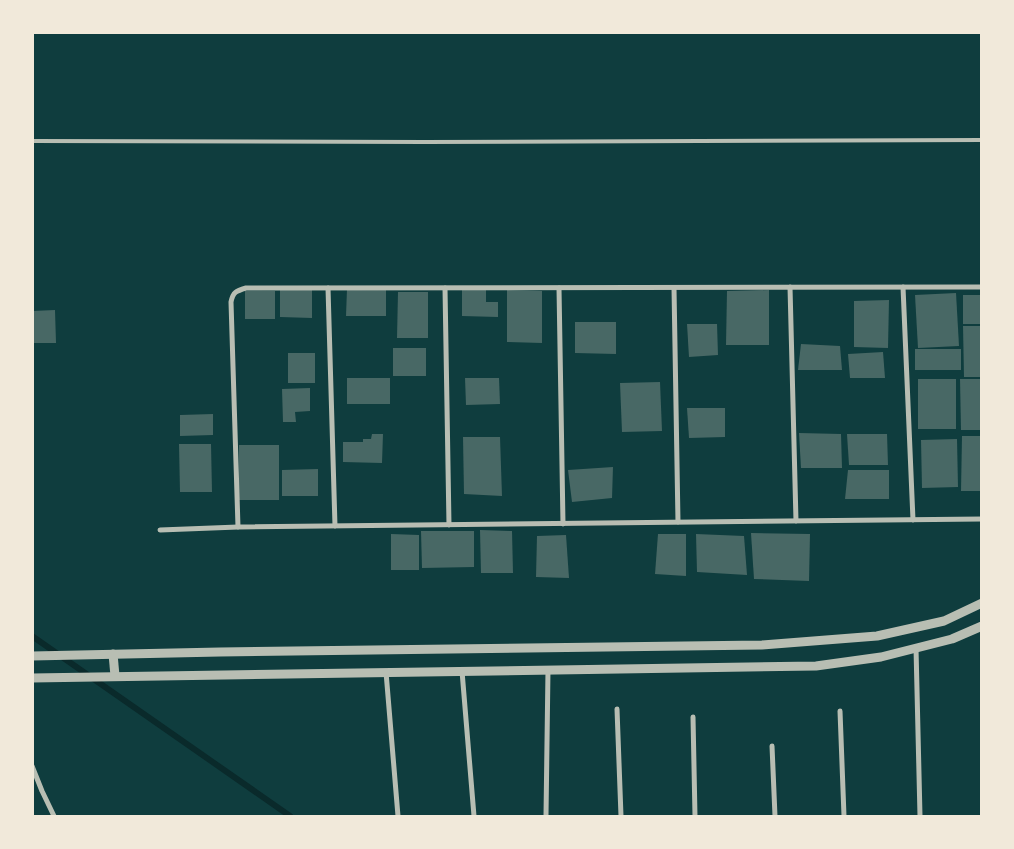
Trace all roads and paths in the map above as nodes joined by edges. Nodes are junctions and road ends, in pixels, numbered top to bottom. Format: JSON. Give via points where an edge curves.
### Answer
{"nodes":[{"id":1,"x":982,"y":140,"type":"edge"},
{"id":2,"x":32,"y":141,"type":"edge"},
{"id":3,"x":790,"y":287,"type":"junction"},
{"id":4,"x":903,"y":287,"type":"junction"},
{"id":5,"x":982,"y":287,"type":"edge"},
{"id":6,"x":328,"y":288,"type":"junction"},
{"id":7,"x":445,"y":288,"type":"junction"},
{"id":8,"x":560,"y":288,"type":"junction"},
{"id":9,"x":674,"y":288,"type":"junction"},
{"id":10,"x":982,"y":519,"type":"edge"},
{"id":11,"x":913,"y":520,"type":"junction"},
{"id":12,"x":678,"y":522,"type":"junction"},
{"id":13,"x":796,"y":522,"type":"junction"},
{"id":14,"x":563,"y":524,"type":"junction"},
{"id":15,"x":449,"y":525,"type":"junction"},
{"id":16,"x":335,"y":526,"type":"junction"},
{"id":17,"x":238,"y":527,"type":"junction"},
{"id":18,"x":160,"y":530,"type":"dead end"},
{"id":19,"x":982,"y":603,"type":"edge"},
{"id":20,"x":982,"y":626,"type":"edge"},
{"id":21,"x":916,"y":648,"type":"junction"},
{"id":22,"x":113,"y":654,"type":"junction"},
{"id":23,"x":32,"y":656,"type":"edge"},
{"id":24,"x":548,"y":670,"type":"junction"},
{"id":25,"x":462,"y":671,"type":"junction"},
{"id":26,"x":386,"y":672,"type":"junction"},
{"id":27,"x":115,"y":676,"type":"junction"},
{"id":28,"x":32,"y":678,"type":"edge"},
{"id":29,"x":617,"y":709,"type":"dead end"},
{"id":30,"x":840,"y":711,"type":"dead end"},
{"id":31,"x":693,"y":717,"type":"dead end"},
{"id":32,"x":772,"y":746,"type":"dead end"},
{"id":33,"x":32,"y":766,"type":"edge"},
{"id":34,"x":54,"y":816,"type":"edge"},
{"id":35,"x":398,"y":816,"type":"edge"},
{"id":36,"x":474,"y":816,"type":"edge"},
{"id":37,"x":546,"y":816,"type":"edge"},
{"id":38,"x":621,"y":816,"type":"edge"},
{"id":39,"x":695,"y":816,"type":"edge"},
{"id":40,"x":775,"y":816,"type":"edge"},
{"id":41,"x":844,"y":816,"type":"edge"},
{"id":42,"x":920,"y":816,"type":"edge"}],
"edges":[{"from":1,"to":2,"type":"lane"},
{"from":3,"to":4,"type":"street"},
{"from":3,"to":9,"type":"street"},
{"from":3,"to":13,"type":"street"},
{"from":4,"to":5,"type":"street"},
{"from":4,"to":11,"type":"street"},
{"from":6,"to":7,"type":"street"},
{"from":6,"to":16,"type":"street"},
{"from":6,"to":17,"type":"street","via":[[246,288],[232,295]]},
{"from":7,"to":8,"type":"street"},
{"from":7,"to":15,"type":"street"},
{"from":8,"to":9,"type":"street"},
{"from":8,"to":14,"type":"street"},
{"from":9,"to":12,"type":"street"},
{"from":10,"to":11,"type":"street"},
{"from":11,"to":13,"type":"street"},
{"from":12,"to":13,"type":"street"},
{"from":12,"to":14,"type":"street"},
{"from":14,"to":15,"type":"street"},
{"from":15,"to":16,"type":"street"},
{"from":16,"to":17,"type":"street"},
{"from":17,"to":18,"type":"street"},
{"from":19,"to":22,"type":"street","via":[[944,621],[877,636],[762,645]]},
{"from":20,"to":21,"type":"street","via":[[952,639]]},
{"from":21,"to":24,"type":"street","via":[[881,657],[816,666]]},
{"from":21,"to":42,"type":"street"},
{"from":22,"to":23,"type":"street"},
{"from":22,"to":27,"type":"street"},
{"from":24,"to":25,"type":"street"},
{"from":24,"to":37,"type":"street"},
{"from":25,"to":26,"type":"street"},
{"from":25,"to":36,"type":"street"},
{"from":26,"to":27,"type":"street"},
{"from":26,"to":35,"type":"street"},
{"from":27,"to":28,"type":"street"},
{"from":29,"to":38,"type":"street"},
{"from":30,"to":41,"type":"street"},
{"from":31,"to":39,"type":"street"},
{"from":32,"to":40,"type":"street"},
{"from":33,"to":34,"type":"street"}]}
